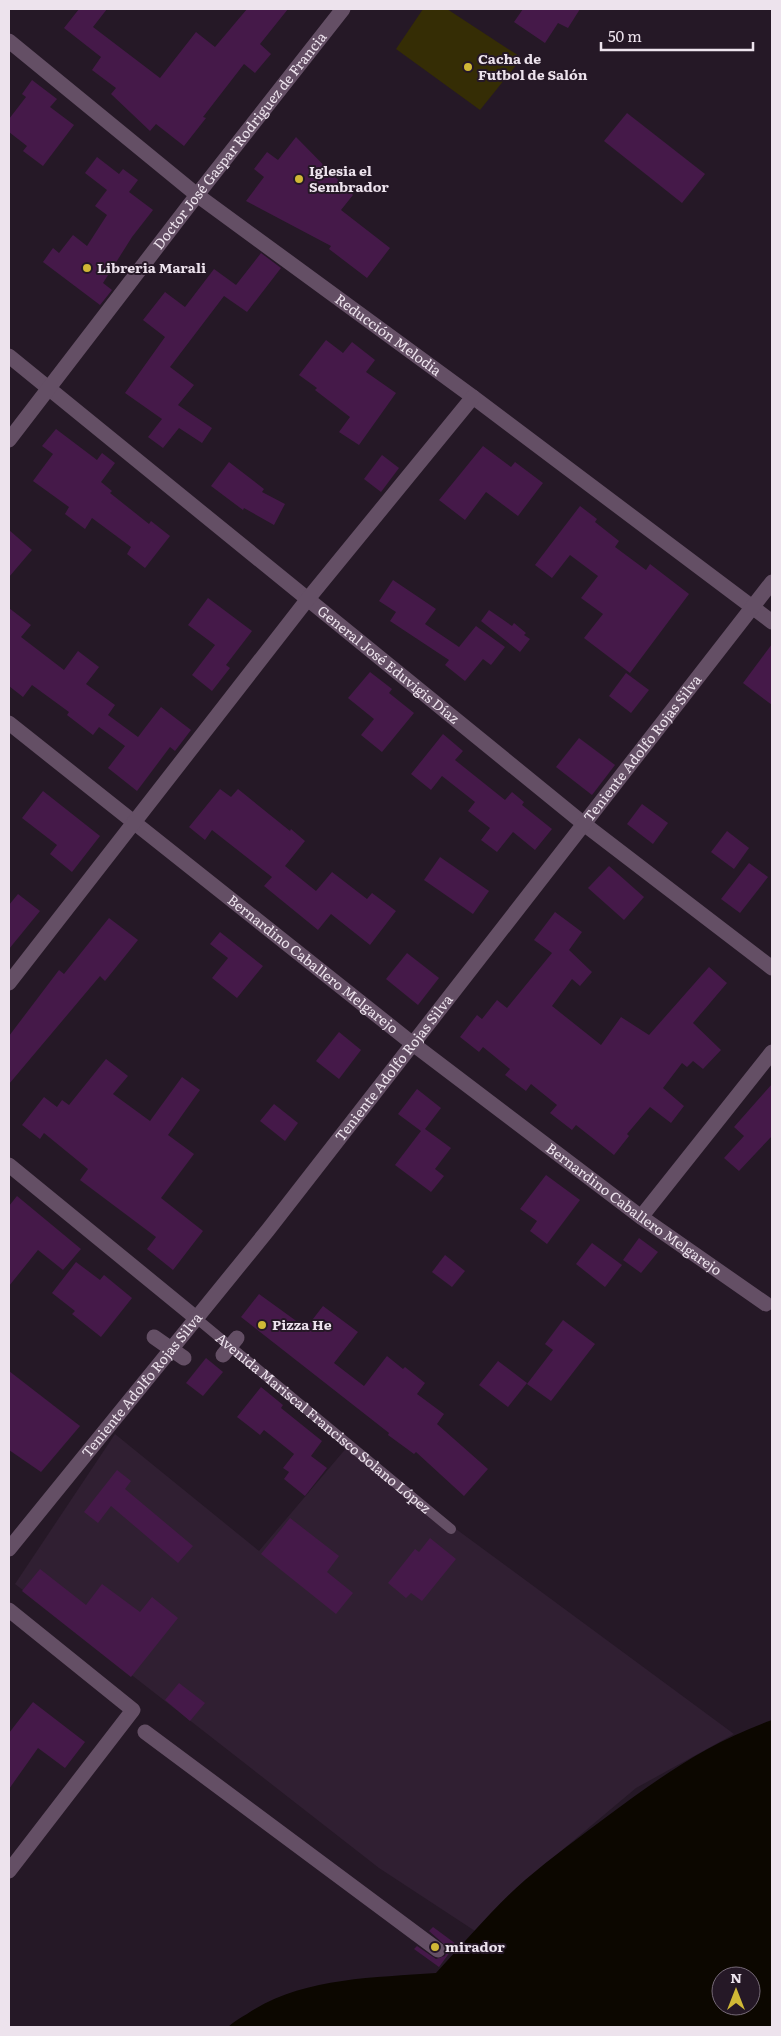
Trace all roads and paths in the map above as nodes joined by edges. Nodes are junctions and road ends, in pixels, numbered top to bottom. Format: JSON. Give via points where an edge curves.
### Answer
{"nodes":[{"id":1,"x":343,"y":9,"type":"edge"},
{"id":2,"x":9,"y":40,"type":"edge"},
{"id":3,"x":197,"y":195,"type":"junction"},
{"id":4,"x":9,"y":356,"type":"edge"},
{"id":5,"x":50,"y":388,"type":"junction"},
{"id":6,"x":473,"y":397,"type":"junction"},
{"id":7,"x":9,"y":440,"type":"edge"},
{"id":8,"x":772,"y":582,"type":"edge"},
{"id":9,"x":307,"y":600,"type":"junction"},
{"id":10,"x":753,"y":607,"type":"junction"},
{"id":11,"x":772,"y":622,"type":"edge"},
{"id":12,"x":9,"y":723,"type":"edge"},
{"id":13,"x":134,"y":822,"type":"junction"},
{"id":14,"x":584,"y":824,"type":"junction"},
{"id":15,"x":772,"y":968,"type":"edge"},
{"id":16,"x":9,"y":983,"type":"edge"},
{"id":17,"x":413,"y":1044,"type":"junction"},
{"id":18,"x":772,"y":1052,"type":"edge"},
{"id":19,"x":9,"y":1165,"type":"edge"},
{"id":20,"x":641,"y":1217,"type":"junction"},
{"id":21,"x":766,"y":1304,"type":"dead end"},
{"id":22,"x":196,"y":1318,"type":"junction"},
{"id":23,"x":154,"y":1337,"type":"dead end"},
{"id":24,"x":171,"y":1349,"type":"junction"},
{"id":25,"x":184,"y":1358,"type":"dead end"},
{"id":26,"x":452,"y":1529,"type":"dead end"},
{"id":27,"x":9,"y":1549,"type":"edge"},
{"id":28,"x":9,"y":1610,"type":"edge"},
{"id":29,"x":145,"y":1732,"type":"dead end"},
{"id":30,"x":9,"y":1871,"type":"edge"},
{"id":31,"x":438,"y":1950,"type":"dead end"}],
"edges":[{"from":1,"to":3,"type":"street","name":"Doctor José Gaspar Rodriguez de Francia"},
{"from":2,"to":3,"type":"street","name":"Reducción Melodia"},
{"from":3,"to":5,"type":"street","name":"Doctor José Gaspar Rodriguez de Francia"},
{"from":3,"to":6,"type":"street","name":"Reducción Melodia"},
{"from":4,"to":5,"type":"street","name":"General José Eduvigis Díaz"},
{"from":5,"to":7,"type":"street","name":"Doctor José Gaspar Rodriguez de Francia"},
{"from":5,"to":9,"type":"street","name":"General José Eduvigis Díaz"},
{"from":6,"to":9,"type":"street"},
{"from":6,"to":10,"type":"street","name":"Reducción Melodia"},
{"from":8,"to":10,"type":"street","name":"Teniente Adolfo Rojas Silva"},
{"from":9,"to":13,"type":"street"},
{"from":9,"to":14,"type":"street","name":"General José Eduvigis Díaz"},
{"from":10,"to":11,"type":"street","name":"Reducción Melodia"},
{"from":10,"to":14,"type":"street","name":"Teniente Adolfo Rojas Silva"},
{"from":12,"to":13,"type":"street","name":"Bernardino Caballero Melgarejo"},
{"from":13,"to":16,"type":"street"},
{"from":13,"to":17,"type":"street","name":"Bernardino Caballero Melgarejo"},
{"from":14,"to":15,"type":"street","name":"General José Eduvigis Díaz"},
{"from":14,"to":17,"type":"street","name":"Teniente Adolfo Rojas Silva"},
{"from":17,"to":20,"type":"street","name":"Bernardino Caballero Melgarejo"},
{"from":17,"to":22,"type":"street","name":"Teniente Adolfo Rojas Silva"},
{"from":18,"to":20,"type":"street"},
{"from":19,"to":22,"type":"street","name":"Avenida Mariscal Francisco Solano López"},
{"from":20,"to":21,"type":"street","name":"Bernardino Caballero Melgarejo"},
{"from":22,"to":24,"type":"street","name":"Teniente Adolfo Rojas Silva"},
{"from":22,"to":26,"type":"lane","name":"Avenida Mariscal Francisco Solano López"},
{"from":23,"to":24,"type":"street"},
{"from":24,"to":25,"type":"street"},
{"from":24,"to":27,"type":"street","name":"Teniente Adolfo Rojas Silva"},
{"from":28,"to":30,"type":"street","via":[[133,1710]]},
{"from":29,"to":31,"type":"street"}]}
